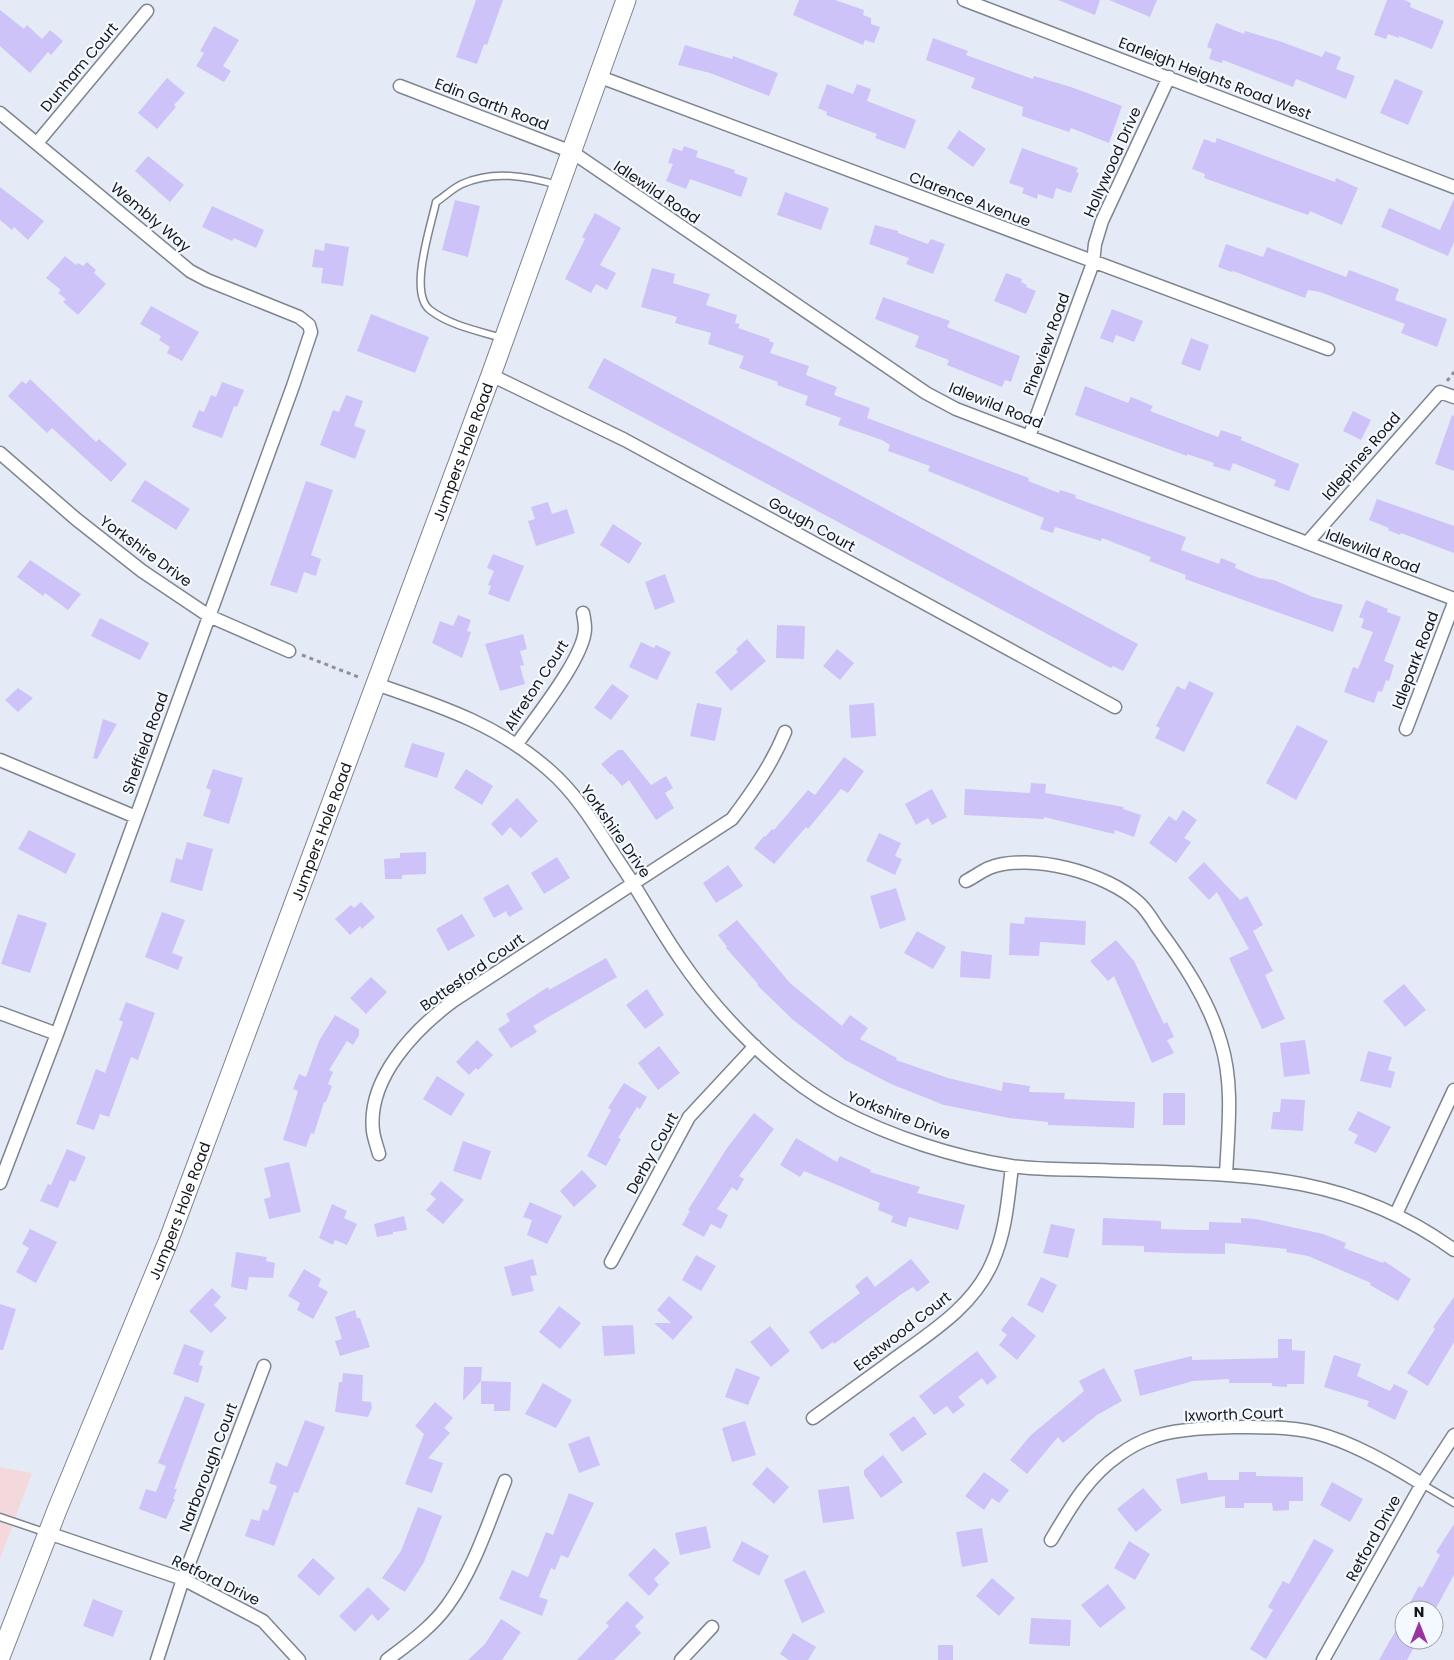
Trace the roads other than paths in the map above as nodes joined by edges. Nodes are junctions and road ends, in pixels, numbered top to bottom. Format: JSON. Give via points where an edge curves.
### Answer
{"nodes":[{"id":1,"x":626,"y":0,"type":"edge"},
{"id":2,"x":964,"y":0,"type":"edge"},
{"id":3,"x":146,"y":12,"type":"dead end"},
{"id":4,"x":600,"y":76,"type":"junction"},
{"id":5,"x":1168,"y":77,"type":"junction"},
{"id":6,"x":400,"y":86,"type":"dead end"},
{"id":7,"x":0,"y":113,"type":"edge"},
{"id":8,"x":37,"y":143,"type":"junction"},
{"id":9,"x":572,"y":152,"type":"junction"},
{"id":10,"x":559,"y":186,"type":"junction"},
{"id":11,"x":1454,"y":186,"type":"edge"},
{"id":12,"x":1093,"y":262,"type":"junction"},
{"id":13,"x":299,"y":317,"type":"joint"},
{"id":14,"x":504,"y":338,"type":"junction"},
{"id":15,"x":1328,"y":349,"type":"dead end"},
{"id":16,"x":491,"y":374,"type":"junction"},
{"id":17,"x":1454,"y":397,"type":"edge"},
{"id":18,"x":1029,"y":436,"type":"junction"},
{"id":19,"x":0,"y":453,"type":"edge"},
{"id":20,"x":1307,"y":543,"type":"junction"},
{"id":21,"x":1454,"y":601,"type":"edge"},
{"id":22,"x":583,"y":613,"type":"dead end"},
{"id":23,"x":209,"y":616,"type":"junction"},
{"id":24,"x":289,"y":651,"type":"road end"},
{"id":25,"x":376,"y":684,"type":"junction"},
{"id":26,"x":1115,"y":707,"type":"dead end"},
{"id":27,"x":1406,"y":729,"type":"dead end"},
{"id":28,"x":786,"y":732,"type":"dead end"},
{"id":29,"x":517,"y":744,"type":"junction"},
{"id":30,"x":0,"y":760,"type":"edge"},
{"id":31,"x":136,"y":817,"type":"junction"},
{"id":32,"x":966,"y":881,"type":"dead end"},
{"id":33,"x":634,"y":884,"type":"junction"},
{"id":34,"x":0,"y":1013,"type":"edge"},
{"id":35,"x":58,"y":1034,"type":"junction"},
{"id":36,"x":755,"y":1046,"type":"junction"},
{"id":37,"x":1454,"y":1090,"type":"edge"},
{"id":38,"x":379,"y":1154,"type":"dead end"},
{"id":39,"x":1012,"y":1166,"type":"junction"},
{"id":40,"x":1226,"y":1175,"type":"junction"},
{"id":41,"x":0,"y":1183,"type":"edge"},
{"id":42,"x":1396,"y":1214,"type":"junction"},
{"id":43,"x":1454,"y":1250,"type":"edge"},
{"id":44,"x":610,"y":1262,"type":"dead end"},
{"id":45,"x":264,"y":1366,"type":"dead end"},
{"id":46,"x":813,"y":1418,"type":"dead end"},
{"id":47,"x":1454,"y":1434,"type":"edge"},
{"id":48,"x":505,"y":1481,"type":"dead end"},
{"id":49,"x":1422,"y":1484,"type":"junction"},
{"id":50,"x":1454,"y":1503,"type":"edge"},
{"id":51,"x":0,"y":1517,"type":"edge"},
{"id":52,"x":48,"y":1533,"type":"junction"},
{"id":53,"x":1052,"y":1540,"type":"dead end"},
{"id":54,"x":183,"y":1579,"type":"junction"},
{"id":55,"x":712,"y":1627,"type":"dead end"},
{"id":56,"x":0,"y":1657,"type":"edge"},
{"id":57,"x":157,"y":1660,"type":"edge"},
{"id":58,"x":299,"y":1660,"type":"edge"},
{"id":59,"x":387,"y":1660,"type":"edge"},
{"id":60,"x":681,"y":1660,"type":"edge"},
{"id":61,"x":1323,"y":1660,"type":"edge"}],
"edges":[{"from":1,"to":4,"type":"main road","name":"Jumpers Hole Road"},
{"from":2,"to":5,"type":"street","name":"Earleigh Heights Road West"},
{"from":3,"to":8,"type":"street","name":"Dunham Court"},
{"from":4,"to":9,"type":"main road","name":"Jumpers Hole Road"},
{"from":4,"to":12,"type":"street","name":"Clarence Avenue"},
{"from":5,"to":11,"type":"street","name":"Earleigh Heights Road West"},
{"from":5,"to":12,"type":"street","name":"Hollywood Drive","via":[[1102,221]]},
{"from":6,"to":9,"type":"street","name":"Edin Garth Road"},
{"from":7,"to":8,"type":"street","name":"Wembly Way"},
{"from":8,"to":13,"type":"street","name":"Wembly Way","via":[[190,271]]},
{"from":9,"to":10,"type":"main road","name":"Jumpers Hole Road"},
{"from":9,"to":18,"type":"street","name":"Idlewild Road","via":[[926,393],[956,409]]},
{"from":10,"to":14,"type":"main road","name":"Jumpers Hole Road"},
{"from":10,"to":14,"type":"lane","via":[[525,176],[489,176],[461,185],[436,202],[421,268],[420,290],[429,310],[456,324]]},
{"from":12,"to":15,"type":"street","name":"Clarence Avenue"},
{"from":12,"to":18,"type":"street","name":"Pineview Road"},
{"from":13,"to":23,"type":"street","name":"Sheffield Road","via":[[309,325],[310,338]]},
{"from":14,"to":16,"type":"main road","name":"Jumpers Hole Road"},
{"from":16,"to":25,"type":"main road","name":"Jumpers Hole Road"},
{"from":16,"to":26,"type":"street","name":"Gough Court","via":[[625,440]]},
{"from":17,"to":20,"type":"street","name":"Idlepines Road","via":[[1440,392]]},
{"from":18,"to":20,"type":"street","name":"Idlewild Road"},
{"from":19,"to":23,"type":"street","name":"Yorkshire Drive","via":[[142,571]]},
{"from":20,"to":21,"type":"street","name":"Idlewild Road"},
{"from":21,"to":27,"type":"street","name":"Idlepark Road"},
{"from":22,"to":29,"type":"street","name":"Alfreton Court","via":[[585,629],[582,643]]},
{"from":23,"to":24,"type":"street","name":"Yorkshire Drive"},
{"from":23,"to":31,"type":"street","name":"Sheffield Road"},
{"from":25,"to":29,"type":"street","name":"Yorkshire Drive","via":[[452,710]]},
{"from":25,"to":52,"type":"main road","name":"Jumpers Hole Road","via":[[168,1242]]},
{"from":28,"to":33,"type":"street","name":"Bottesford Court","via":[[752,793],[732,818]]},
{"from":29,"to":33,"type":"street","name":"Yorkshire Drive","via":[[550,771],[579,803]]},
{"from":30,"to":31,"type":"street"},
{"from":31,"to":35,"type":"street","name":"Sheffield Road"},
{"from":32,"to":40,"type":"street","via":[[989,868],[1006,864],[1072,868],[1116,886],[1140,903],[1182,961],[1221,1043],[1229,1097]]},
{"from":33,"to":36,"type":"street","name":"Yorkshire Drive","via":[[681,961],[714,1003]]},
{"from":33,"to":38,"type":"street","name":"Bottesford Court","via":[[452,1002],[424,1025],[394,1062],[375,1102],[373,1130]]},
{"from":34,"to":35,"type":"street"},
{"from":35,"to":41,"type":"street","name":"Sheffield Road"},
{"from":36,"to":39,"type":"street","name":"Yorkshire Drive","via":[[808,1090],[838,1109],[942,1151]]},
{"from":36,"to":44,"type":"street","name":"Derby Court","via":[[689,1117]]},
{"from":37,"to":42,"type":"street"},
{"from":39,"to":40,"type":"street","name":"Yorkshire Drive"},
{"from":39,"to":46,"type":"street","name":"Eastwood Court","via":[[1007,1214],[1000,1241],[982,1281],[968,1300],[938,1327]]},
{"from":40,"to":42,"type":"street","name":"Yorkshire Drive","via":[[1276,1178],[1322,1187]]},
{"from":42,"to":43,"type":"street","name":"Yorkshire Drive"},
{"from":45,"to":54,"type":"street","name":"Narborough Court"},
{"from":47,"to":49,"type":"street","name":"Retford Drive"},
{"from":48,"to":59,"type":"street","via":[[468,1573],[446,1607],[424,1632]]},
{"from":49,"to":50,"type":"lane"},
{"from":49,"to":53,"type":"street","name":"Ixworth Court","via":[[1347,1444],[1316,1432],[1286,1428],[1173,1432],[1135,1445],[1094,1476],[1076,1498]]},
{"from":49,"to":61,"type":"street","name":"Retford Drive"},
{"from":51,"to":52,"type":"lane"},
{"from":52,"to":54,"type":"street","name":"Retford Drive"},
{"from":52,"to":56,"type":"main road","name":"Jumpers Hole Road"},
{"from":54,"to":57,"type":"street","name":"Narborough Court"},
{"from":54,"to":58,"type":"street","name":"Retford Drive","via":[[262,1621]]},
{"from":55,"to":60,"type":"street"}]}
